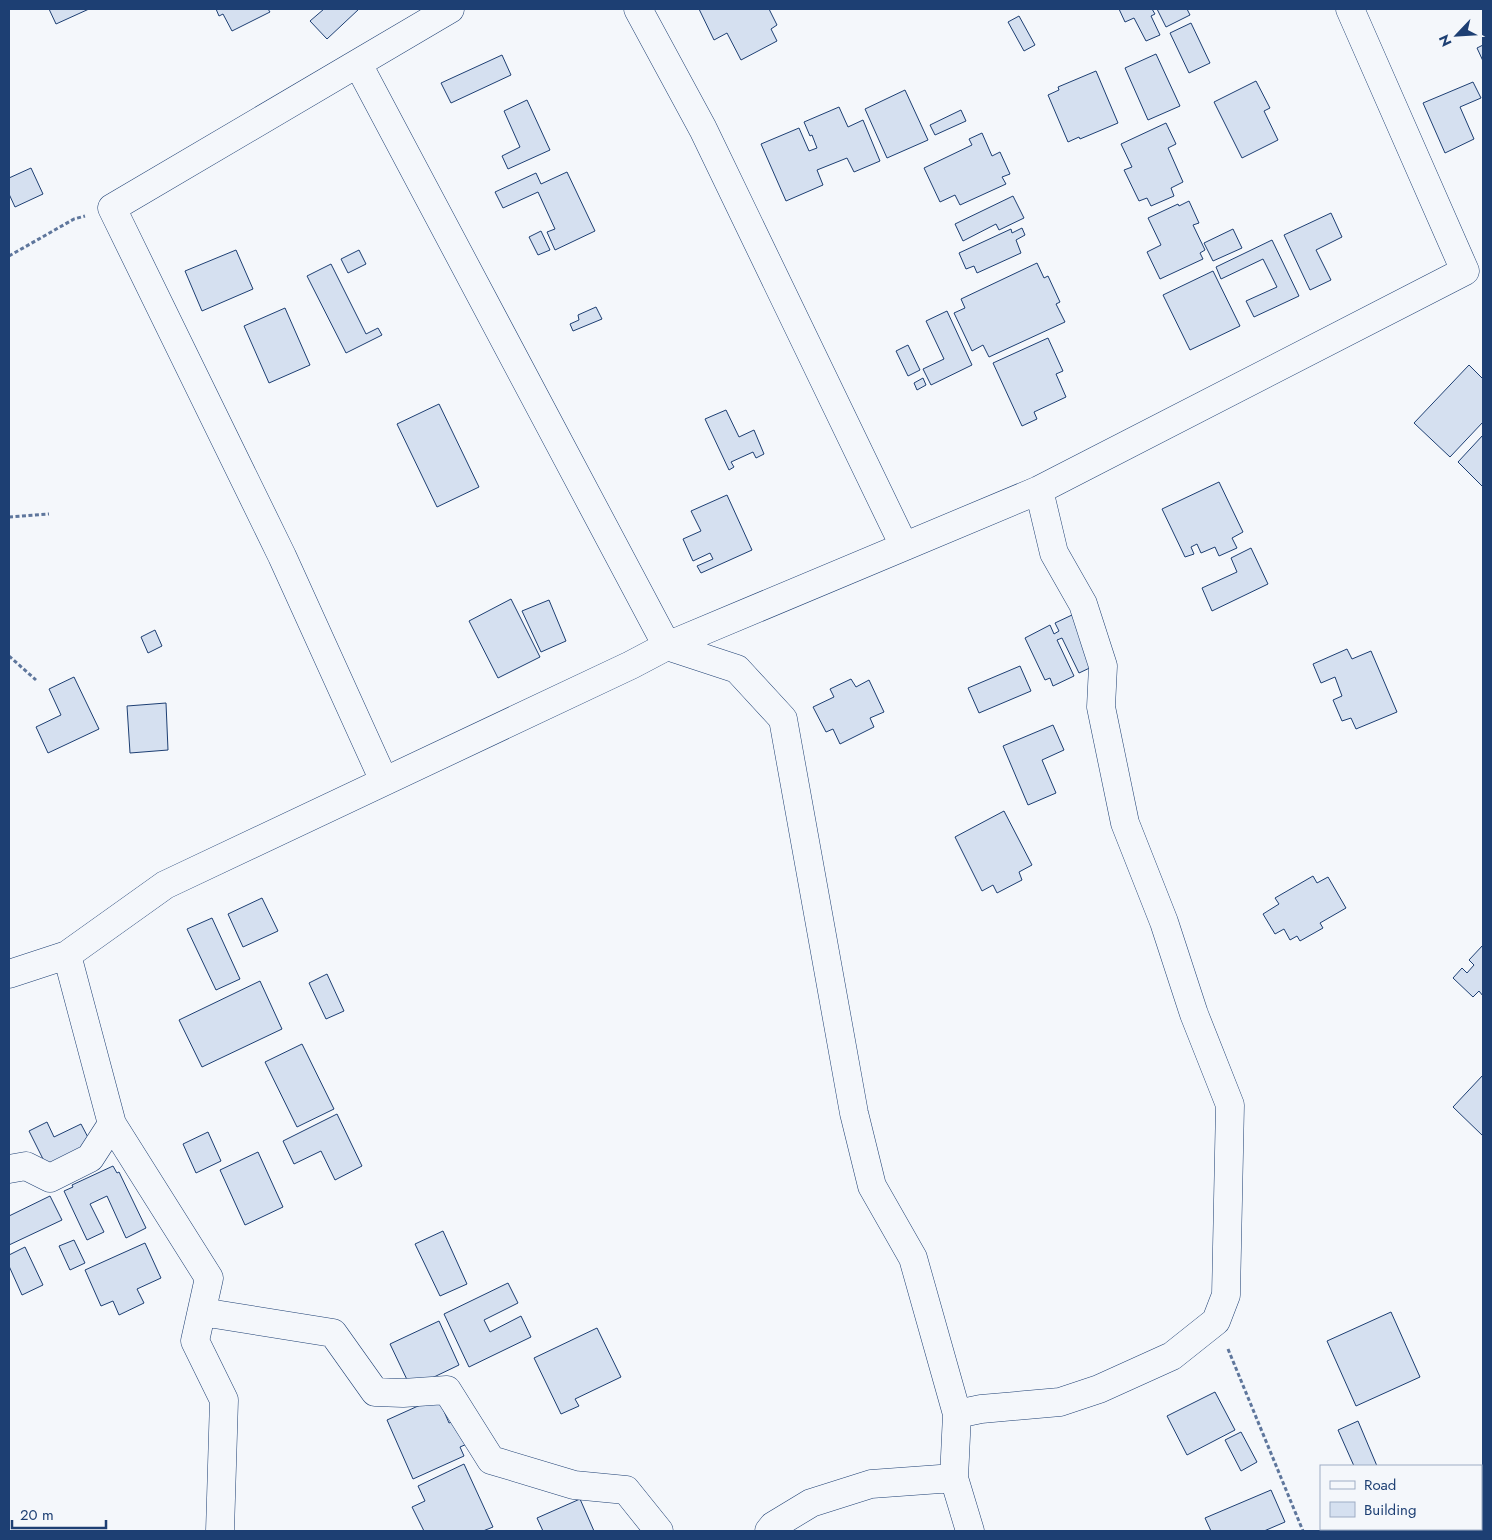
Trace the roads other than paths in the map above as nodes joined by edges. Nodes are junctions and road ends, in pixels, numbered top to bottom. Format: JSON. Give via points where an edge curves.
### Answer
{"nodes":[{"id":1,"x":450,"y":9,"type":"edge"},
{"id":2,"x":638,"y":9,"type":"edge"},
{"id":3,"x":1350,"y":9,"type":"edge"},
{"id":4,"x":358,"y":64,"type":"junction"},
{"id":5,"x":1039,"y":490,"type":"junction"},
{"id":6,"x":904,"y":546,"type":"junction"},
{"id":7,"x":667,"y":646,"type":"junction"},
{"id":8,"x":384,"y":781,"type":"junction"},
{"id":9,"x":67,"y":955,"type":"junction"},
{"id":10,"x":9,"y":974,"type":"edge"},
{"id":11,"x":112,"y":1124,"type":"junction"},
{"id":12,"x":9,"y":1169,"type":"edge"},
{"id":13,"x":202,"y":1312,"type":"junction"},
{"id":14,"x":957,"y":1414,"type":"junction"},
{"id":15,"x":954,"y":1478,"type":"junction"},
{"id":16,"x":764,"y":1530,"type":"edge"},
{"id":17,"x":220,"y":1531,"type":"edge"},
{"id":18,"x":659,"y":1531,"type":"edge"},
{"id":19,"x":970,"y":1531,"type":"edge"}],
"edges":[{"from":1,"to":4,"type":"street"},
{"from":2,"to":6,"type":"street","via":[[704,130]]},
{"from":3,"to":5,"type":"street","via":[[1465,272]]},
{"from":4,"to":7,"type":"street"},
{"from":4,"to":8,"type":"street","via":[[112,208],[282,556]]},
{"from":5,"to":6,"type":"street"},
{"from":5,"to":14,"type":"street","via":[[1054,553],[1083,604],[1103,666],[1102,707],[1125,823],[1230,1105],[1226,1295],[1216,1321],[1172,1356],[1100,1389],[1060,1402]]},
{"from":6,"to":7,"type":"street"},
{"from":7,"to":8,"type":"street","via":[[623,670]]},
{"from":7,"to":14,"type":"street","via":[[737,669],[783,719],[854,1112],[872,1186],[913,1258]]},
{"from":8,"to":9,"type":"street","via":[[165,884]]},
{"from":9,"to":10,"type":"street"},
{"from":9,"to":11,"type":"street"},
{"from":11,"to":12,"type":"street","via":[[90,1158],[50,1178],[26,1166]]},
{"from":11,"to":13,"type":"street","via":[[209,1278]]},
{"from":13,"to":17,"type":"street","via":[[195,1341],[224,1400]]},
{"from":13,"to":18,"type":"street","via":[[333,1333],[375,1392],[448,1390],[491,1460],[574,1485],[626,1490]]},
{"from":14,"to":15,"type":"street"},
{"from":15,"to":16,"type":"street","via":[[871,1484],[811,1503]]},
{"from":15,"to":19,"type":"street"}]}
